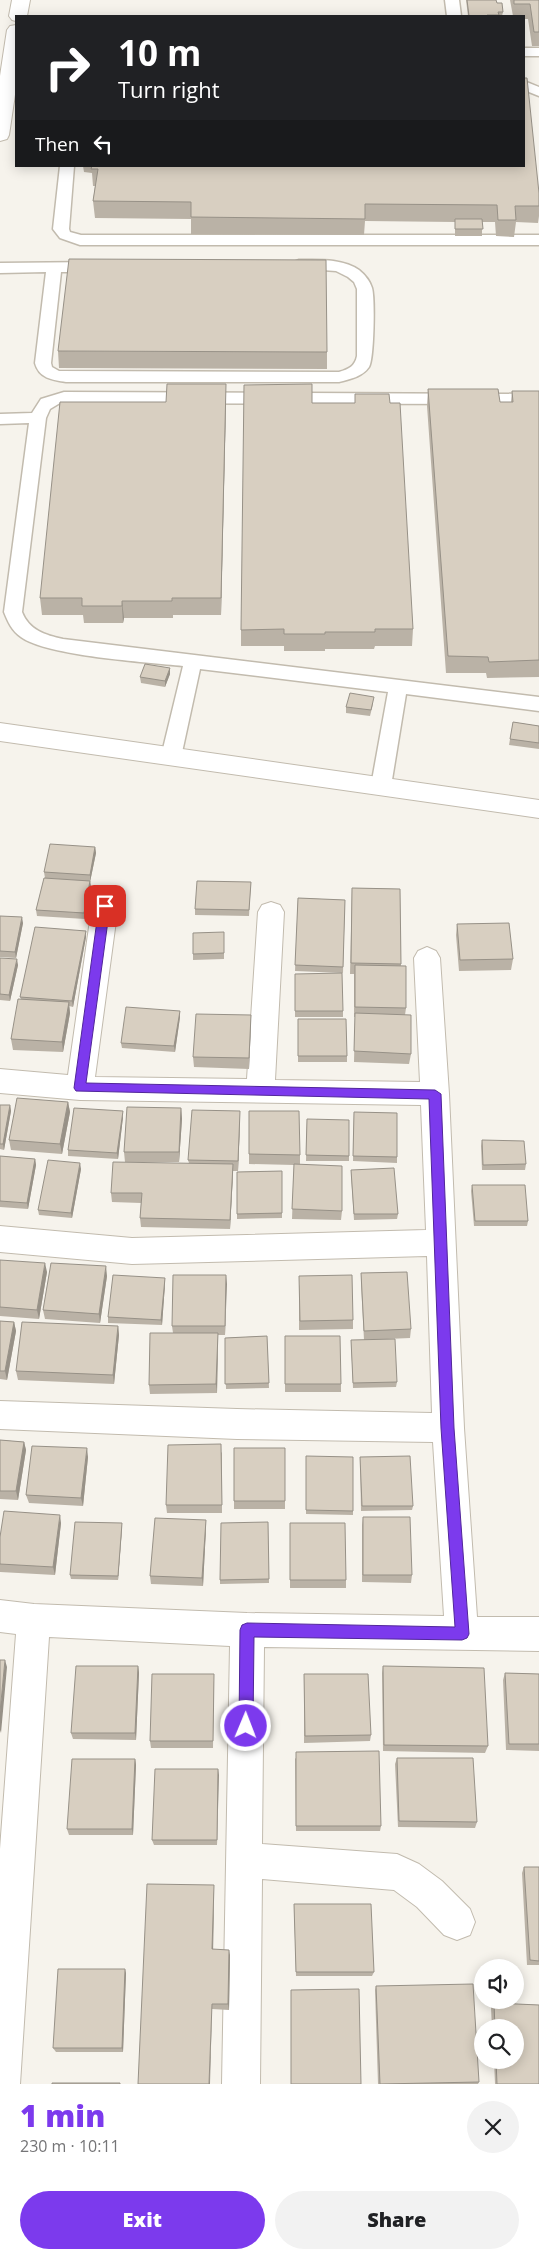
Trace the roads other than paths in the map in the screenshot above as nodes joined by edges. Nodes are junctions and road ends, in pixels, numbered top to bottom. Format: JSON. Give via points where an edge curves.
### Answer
{"nodes":[{"id":1,"x":21,"y":0,"type":"edge"},
{"id":2,"x":452,"y":0,"type":"edge"},
{"id":3,"x":18,"y":15,"type":"edge"},
{"id":4,"x":454,"y":15,"type":"edge"},
{"id":5,"x":15,"y":44,"type":"edge"},
{"id":6,"x":525,"y":52,"type":"edge"},
{"id":7,"x":539,"y":52,"type":"edge"},
{"id":8,"x":525,"y":85,"type":"edge"},
{"id":9,"x":12,"y":87,"type":"edge"},
{"id":10,"x":539,"y":92,"type":"edge"},
{"id":11,"x":0,"y":135,"type":"edge"},
{"id":12,"x":67,"y":167,"type":"edge"},
{"id":13,"x":539,"y":240,"type":"edge"},
{"id":14,"x":287,"y":266,"type":"edge"},
{"id":15,"x":112,"y":267,"type":"edge"},
{"id":16,"x":0,"y":268,"type":"edge"},
{"id":17,"x":54,"y":268,"type":"junction"},
{"id":18,"x":539,"y":399,"type":"edge"},
{"id":19,"x":38,"y":418,"type":"junction"},
{"id":20,"x":0,"y":419,"type":"edge"},
{"id":21,"x":193,"y":661,"type":"junction"},
{"id":22,"x":398,"y":686,"type":"junction"},
{"id":23,"x":539,"y":704,"type":"edge"},
{"id":24,"x":0,"y":732,"type":"edge"},
{"id":25,"x":171,"y":757,"type":"junction"},
{"id":26,"x":381,"y":786,"type":"junction"},
{"id":27,"x":539,"y":808,"type":"edge"},
{"id":28,"x":105,"y":906,"type":"dead end"},
{"id":29,"x":271,"y":912,"type":"dead end"},
{"id":30,"x":427,"y":958,"type":"dead end"},
{"id":31,"x":0,"y":1081,"type":"edge"},
{"id":32,"x":80,"y":1088,"type":"junction"},
{"id":33,"x":260,"y":1092,"type":"junction"},
{"id":34,"x":435,"y":1094,"type":"junction"},
{"id":35,"x":0,"y":1239,"type":"edge"},
{"id":36,"x":441,"y":1243,"type":"junction"},
{"id":37,"x":0,"y":1415,"type":"edge"},
{"id":38,"x":448,"y":1428,"type":"junction"},
{"id":39,"x":0,"y":1616,"type":"edge"},
{"id":40,"x":34,"y":1620,"type":"junction"},
{"id":41,"x":247,"y":1630,"type":"junction"},
{"id":42,"x":462,"y":1634,"type":"junction"},
{"id":43,"x":539,"y":1634,"type":"edge"},
{"id":44,"x":244,"y":1860,"type":"junction"},
{"id":45,"x":457,"y":1922,"type":"dead end"},
{"id":46,"x":2,"y":2084,"type":"edge"},
{"id":47,"x":241,"y":2084,"type":"edge"}],
"edges":[{"from":1,"to":3,"type":"street"},
{"from":2,"to":4,"type":"lane"},
{"from":5,"to":9,"type":"street"},
{"from":6,"to":7,"type":"lane"},
{"from":8,"to":10,"type":"lane"},
{"from":9,"to":11,"type":"street"},
{"from":12,"to":13,"type":"lane","via":[[61,229],[65,235],[80,240]]},
{"from":14,"to":17,"type":"lane","via":[[336,266],[352,271],[362,282],[365,289],[365,356],[364,364],[354,373],[339,377],[66,378],[52,375],[43,363]]},
{"from":15,"to":17,"type":"lane"},
{"from":16,"to":17,"type":"lane"},
{"from":18,"to":19,"type":"lane","via":[[64,397],[46,404]]},
{"from":19,"to":20,"type":"lane"},
{"from":19,"to":21,"type":"lane","via":[[14,601],[15,620],[29,635],[51,643]]},
{"from":21,"to":22,"type":"lane"},
{"from":21,"to":25,"type":"lane"},
{"from":22,"to":23,"type":"lane"},
{"from":22,"to":26,"type":"lane"},
{"from":24,"to":25,"type":"street"},
{"from":25,"to":26,"type":"street"},
{"from":26,"to":27,"type":"street"},
{"from":28,"to":32,"type":"street"},
{"from":29,"to":33,"type":"street"},
{"from":30,"to":34,"type":"street"},
{"from":31,"to":32,"type":"street"},
{"from":32,"to":33,"type":"street"},
{"from":33,"to":34,"type":"street"},
{"from":34,"to":36,"type":"street"},
{"from":35,"to":36,"type":"street","via":[[132,1252]]},
{"from":36,"to":38,"type":"street"},
{"from":37,"to":38,"type":"street"},
{"from":38,"to":42,"type":"street"},
{"from":39,"to":40,"type":"street"},
{"from":40,"to":41,"type":"street"},
{"from":40,"to":46,"type":"street"},
{"from":41,"to":42,"type":"street"},
{"from":41,"to":44,"type":"street"},
{"from":42,"to":43,"type":"street"},
{"from":44,"to":45,"type":"street","via":[[397,1872],[428,1890]]},
{"from":44,"to":47,"type":"street"}]}
